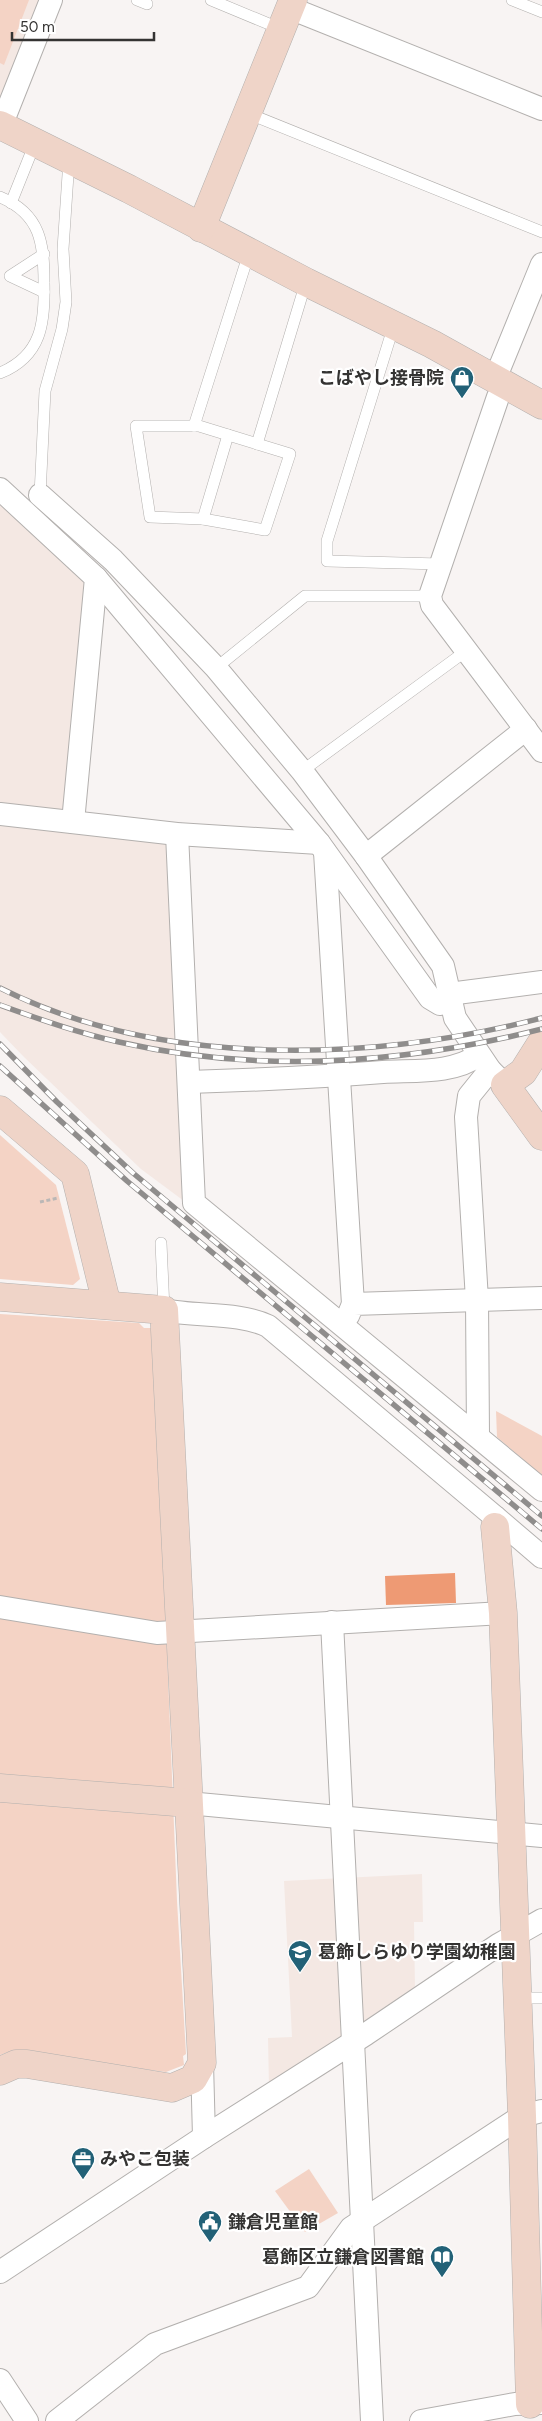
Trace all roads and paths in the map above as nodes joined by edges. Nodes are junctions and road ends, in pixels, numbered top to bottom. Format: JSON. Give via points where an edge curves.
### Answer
{"nodes":[{"id":1,"x":51,"y":0,"type":"edge"},
{"id":2,"x":211,"y":0,"type":"edge"},
{"id":3,"x":512,"y":0,"type":"edge"},
{"id":4,"x":288,"y":12,"type":"edge"},
{"id":5,"x":542,"y":12,"type":"edge"},
{"id":6,"x":542,"y":109,"type":"edge"},
{"id":7,"x":247,"y":113,"type":"junction"},
{"id":8,"x":1,"y":125,"type":"edge"},
{"id":9,"x":35,"y":143,"type":"junction"},
{"id":10,"x":69,"y":160,"type":"junction"},
{"id":11,"x":0,"y":197,"type":"edge"},
{"id":12,"x":11,"y":203,"type":"junction"},
{"id":13,"x":201,"y":228,"type":"junction"},
{"id":14,"x":542,"y":232,"type":"edge"},
{"id":15,"x":249,"y":253,"type":"junction"},
{"id":16,"x":44,"y":254,"type":"junction"},
{"id":17,"x":542,"y":264,"type":"edge"},
{"id":18,"x":306,"y":282,"type":"junction"},
{"id":19,"x":44,"y":292,"type":"junction"},
{"id":20,"x":394,"y":326,"type":"junction"},
{"id":21,"x":0,"y":373,"type":"edge"},
{"id":22,"x":501,"y":382,"type":"junction"},
{"id":23,"x":542,"y":405,"type":"edge"},
{"id":24,"x":194,"y":426,"type":"junction"},
{"id":25,"x":228,"y":435,"type":"junction"},
{"id":26,"x":257,"y":444,"type":"junction"},
{"id":27,"x":0,"y":489,"type":"edge"},
{"id":28,"x":40,"y":495,"type":"joint"},
{"id":29,"x":203,"y":520,"type":"junction"},
{"id":30,"x":440,"y":564,"type":"junction"},
{"id":31,"x":96,"y":578,"type":"junction"},
{"id":32,"x":430,"y":596,"type":"junction"},
{"id":33,"x":466,"y":651,"type":"junction"},
{"id":34,"x":216,"y":668,"type":"junction"},
{"id":35,"x":526,"y":729,"type":"junction"},
{"id":36,"x":542,"y":751,"type":"edge"},
{"id":37,"x":302,"y":772,"type":"junction"},
{"id":38,"x":0,"y":814,"type":"edge"},
{"id":39,"x":73,"y":822,"type":"junction"},
{"id":40,"x":177,"y":834,"type":"junction"},
{"id":41,"x":322,"y":847,"type":"junction"},
{"id":42,"x":366,"y":856,"type":"junction"},
{"id":43,"x":542,"y":982,"type":"edge"},
{"id":44,"x":450,"y":998,"type":"junction"},
{"id":45,"x":542,"y":1042,"type":"edge"},
{"id":46,"x":491,"y":1070,"type":"junction"},
{"id":47,"x":338,"y":1076,"type":"junction"},
{"id":48,"x":190,"y":1082,"type":"junction"},
{"id":49,"x":0,"y":1110,"type":"edge"},
{"id":50,"x":542,"y":1136,"type":"edge"},
{"id":51,"x":63,"y":1196,"type":"dead end"},
{"id":52,"x":40,"y":1202,"type":"dead end"},
{"id":53,"x":161,"y":1243,"type":"dead end"},
{"id":54,"x":0,"y":1297,"type":"edge"},
{"id":55,"x":542,"y":1298,"type":"edge"},
{"id":56,"x":476,"y":1300,"type":"junction"},
{"id":57,"x":353,"y":1304,"type":"junction"},
{"id":58,"x":107,"y":1305,"type":"junction"},
{"id":59,"x":164,"y":1310,"type":"junction"},
{"id":60,"x":343,"y":1326,"type":"junction"},
{"id":61,"x":478,"y":1436,"type":"junction"},
{"id":62,"x":542,"y":1490,"type":"edge"},
{"id":63,"x":495,"y":1522,"type":"junction"},
{"id":64,"x":542,"y":1557,"type":"edge"},
{"id":65,"x":0,"y":1607,"type":"edge"},
{"id":66,"x":503,"y":1613,"type":"junction"},
{"id":67,"x":332,"y":1622,"type":"junction"},
{"id":68,"x":181,"y":1631,"type":"junction"},
{"id":69,"x":0,"y":1788,"type":"edge"},
{"id":70,"x":188,"y":1803,"type":"junction"},
{"id":71,"x":342,"y":1818,"type":"junction"},
{"id":72,"x":512,"y":1834,"type":"junction"},
{"id":73,"x":542,"y":1836,"type":"edge"},
{"id":74,"x":542,"y":1920,"type":"edge"},
{"id":75,"x":515,"y":1935,"type":"junction"},
{"id":76,"x":530,"y":1998,"type":"edge"},
{"id":77,"x":353,"y":2042,"type":"junction"},
{"id":78,"x":202,"y":2063,"type":"junction"},
{"id":79,"x":0,"y":2071,"type":"edge"},
{"id":80,"x":532,"y":2114,"type":"edge"},
{"id":81,"x":204,"y":2137,"type":"junction"},
{"id":82,"x":362,"y":2220,"type":"junction"},
{"id":83,"x":0,"y":2272,"type":"edge"},
{"id":84,"x":0,"y":2380,"type":"edge"},
{"id":85,"x":534,"y":2409,"type":"edge"},
{"id":86,"x":27,"y":2421,"type":"edge"},
{"id":87,"x":56,"y":2421,"type":"edge"},
{"id":88,"x":372,"y":2421,"type":"edge"},
{"id":89,"x":421,"y":2421,"type":"edge"}],
"edges":[{"from":1,"to":8,"type":"street"},
{"from":2,"to":4,"type":"lane"},
{"from":3,"to":5,"type":"lane"},
{"from":4,"to":6,"type":"street"},
{"from":4,"to":7,"type":"street"},
{"from":7,"to":13,"type":"street"},
{"from":7,"to":14,"type":"lane"},
{"from":8,"to":9,"type":"street"},
{"from":9,"to":10,"type":"street"},
{"from":9,"to":12,"type":"lane"},
{"from":10,"to":13,"type":"street"},
{"from":10,"to":28,"type":"lane","via":[[63,249],[66,302],[62,329],[44,391]]},
{"from":11,"to":12,"type":"lane"},
{"from":12,"to":16,"type":"lane","via":[[37,228]]},
{"from":13,"to":15,"type":"street"},
{"from":15,"to":18,"type":"street"},
{"from":15,"to":24,"type":"lane"},
{"from":16,"to":19,"type":"lane"},
{"from":16,"to":19,"type":"lane","via":[[10,276]]},
{"from":17,"to":22,"type":"street"},
{"from":18,"to":20,"type":"street"},
{"from":18,"to":26,"type":"lane"},
{"from":19,"to":21,"type":"lane","via":[[44,321],[39,336],[21,360]]},
{"from":20,"to":22,"type":"street"},
{"from":20,"to":30,"type":"lane","via":[[327,541],[327,561]]},
{"from":22,"to":23,"type":"street"},
{"from":22,"to":30,"type":"street"},
{"from":24,"to":25,"type":"lane"},
{"from":24,"to":29,"type":"lane","via":[[136,426],[150,517]]},
{"from":25,"to":26,"type":"lane"},
{"from":25,"to":29,"type":"lane"},
{"from":26,"to":29,"type":"lane","via":[[290,454],[265,530]]},
{"from":27,"to":31,"type":"street"},
{"from":28,"to":34,"type":"street","via":[[113,560]]},
{"from":30,"to":32,"type":"street"},
{"from":31,"to":39,"type":"street"},
{"from":31,"to":41,"type":"street"},
{"from":32,"to":33,"type":"street","via":[[432,605]]},
{"from":32,"to":34,"type":"lane","via":[[305,596]]},
{"from":33,"to":35,"type":"street"},
{"from":33,"to":37,"type":"lane"},
{"from":34,"to":37,"type":"street"},
{"from":35,"to":36,"type":"street"},
{"from":35,"to":42,"type":"street"},
{"from":37,"to":42,"type":"street"},
{"from":38,"to":39,"type":"street"},
{"from":39,"to":40,"type":"street"},
{"from":40,"to":41,"type":"street"},
{"from":40,"to":48,"type":"street"},
{"from":41,"to":44,"type":"street","via":[[430,998],[440,1004]]},
{"from":41,"to":47,"type":"street"},
{"from":42,"to":44,"type":"street","via":[[443,966]]},
{"from":43,"to":44,"type":"street"},
{"from":44,"to":46,"type":"street","via":[[455,1018]]},
{"from":45,"to":46,"type":"street","via":[[523,1072]]},
{"from":46,"to":47,"type":"street","via":[[470,1062],[450,1068]]},
{"from":46,"to":50,"type":"street"},
{"from":46,"to":56,"type":"street","via":[[469,1096],[466,1117]]},
{"from":47,"to":48,"type":"street"},
{"from":47,"to":57,"type":"street"},
{"from":48,"to":60,"type":"street","via":[[194,1203]]},
{"from":49,"to":58,"type":"street","via":[[75,1174]]},
{"from":51,"to":52,"type":"path"},
{"from":53,"to":59,"type":"lane"},
{"from":54,"to":58,"type":"street"},
{"from":55,"to":56,"type":"street"},
{"from":56,"to":57,"type":"street"},
{"from":56,"to":61,"type":"street"},
{"from":57,"to":60,"type":"street"},
{"from":58,"to":59,"type":"street"},
{"from":59,"to":63,"type":"street","via":[[185,1315],[249,1319],[268,1326]]},
{"from":59,"to":68,"type":"street"},
{"from":60,"to":61,"type":"street"},
{"from":61,"to":62,"type":"street"},
{"from":63,"to":64,"type":"street"},
{"from":63,"to":66,"type":"street"},
{"from":65,"to":68,"type":"street","via":[[158,1633]]},
{"from":66,"to":67,"type":"street"},
{"from":66,"to":72,"type":"street"},
{"from":67,"to":68,"type":"street"},
{"from":67,"to":71,"type":"street"},
{"from":68,"to":70,"type":"street"},
{"from":69,"to":70,"type":"street"},
{"from":70,"to":71,"type":"street"},
{"from":70,"to":78,"type":"street"},
{"from":71,"to":72,"type":"street"},
{"from":71,"to":77,"type":"street"},
{"from":72,"to":73,"type":"street"},
{"from":72,"to":75,"type":"street"},
{"from":74,"to":75,"type":"street"},
{"from":75,"to":76,"type":"street"},
{"from":75,"to":77,"type":"street"},
{"from":76,"to":80,"type":"street"},
{"from":77,"to":81,"type":"street"},
{"from":77,"to":82,"type":"street"},
{"from":78,"to":79,"type":"street","via":[[193,2079],[172,2088],[28,2064],[16,2064]]},
{"from":78,"to":81,"type":"street"},
{"from":80,"to":82,"type":"street"},
{"from":80,"to":85,"type":"street"},
{"from":81,"to":83,"type":"street"},
{"from":82,"to":87,"type":"street","via":[[351,2228],[308,2287],[155,2344]]},
{"from":82,"to":88,"type":"street"},
{"from":84,"to":86,"type":"street"},
{"from":85,"to":89,"type":"street"}]}
